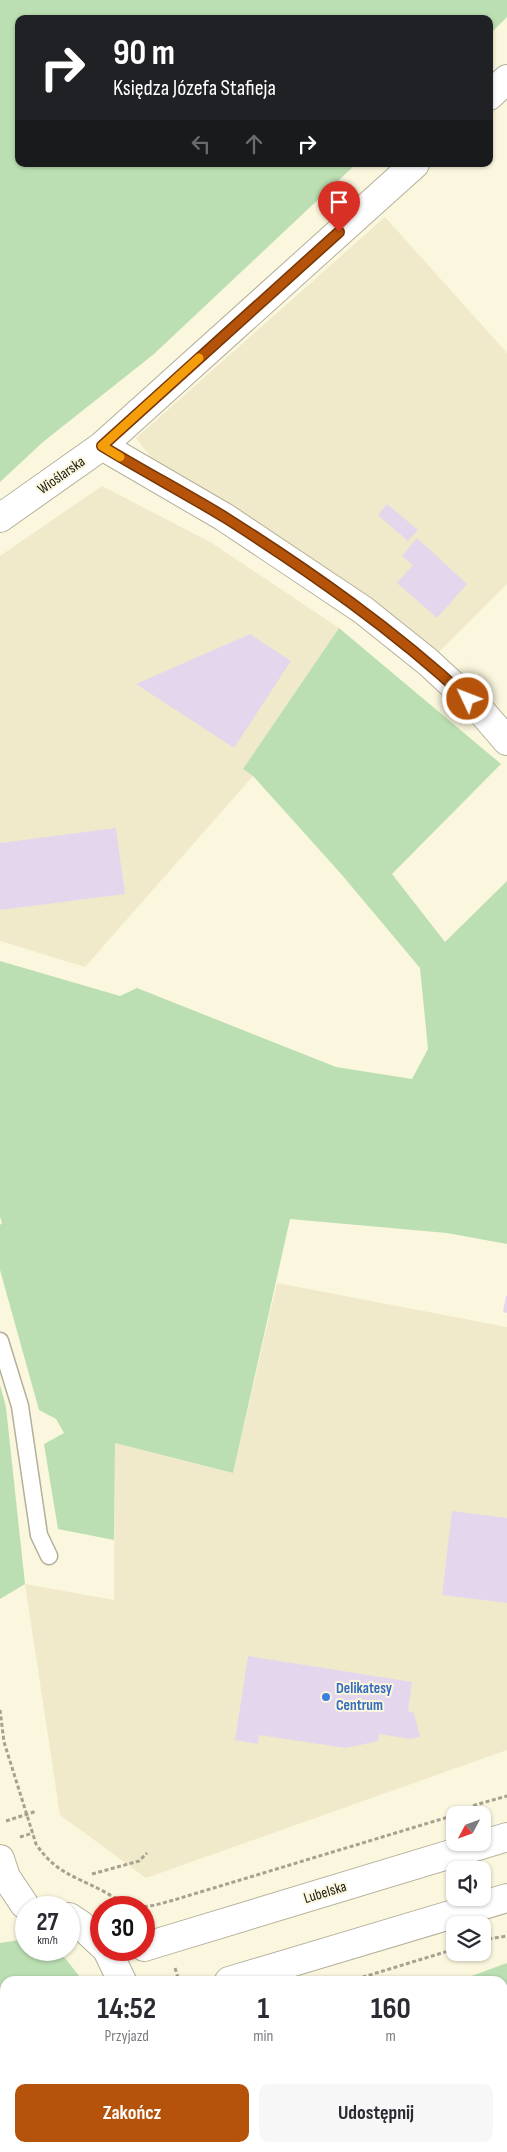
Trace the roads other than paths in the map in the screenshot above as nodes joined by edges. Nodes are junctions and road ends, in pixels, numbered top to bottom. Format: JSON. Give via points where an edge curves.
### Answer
{"nodes":[{"id":1,"x":507,"y":79,"type":"edge"},
{"id":2,"x":493,"y":92,"type":"edge"},
{"id":3,"x":412,"y":167,"type":"edge"},
{"id":4,"x":102,"y":446,"type":"junction"},
{"id":5,"x":0,"y":518,"type":"edge"},
{"id":6,"x":507,"y":741,"type":"edge"},
{"id":7,"x":0,"y":1341,"type":"edge"},
{"id":8,"x":49,"y":1556,"type":"dead end"},
{"id":9,"x":507,"y":1837,"type":"edge"},
{"id":10,"x":0,"y":1859,"type":"edge"},
{"id":11,"x":16,"y":1896,"type":"edge"},
{"id":12,"x":507,"y":1898,"type":"edge"},
{"id":13,"x":80,"y":1924,"type":"edge"},
{"id":14,"x":90,"y":1932,"type":"edge"},
{"id":15,"x":155,"y":1944,"type":"edge"},
{"id":16,"x":116,"y":1961,"type":"edge"},
{"id":17,"x":120,"y":1976,"type":"edge"},
{"id":18,"x":246,"y":1976,"type":"edge"}],
"edges":[{"from":1,"to":2,"type":"street"},
{"from":3,"to":4,"type":"street","name":"Wioślarska"},
{"from":4,"to":5,"type":"street","name":"Wioślarska"},
{"from":4,"to":6,"type":"street","via":[[224,517],[363,610],[428,662],[481,711]]},
{"from":7,"to":8,"type":"lane","via":[[20,1406],[39,1535]]},
{"from":9,"to":15,"type":"street","name":"Lubelska"},
{"from":10,"to":11,"type":"street"},
{"from":12,"to":18,"type":"street"},
{"from":13,"to":14,"type":"street"},
{"from":16,"to":17,"type":"street"}]}
